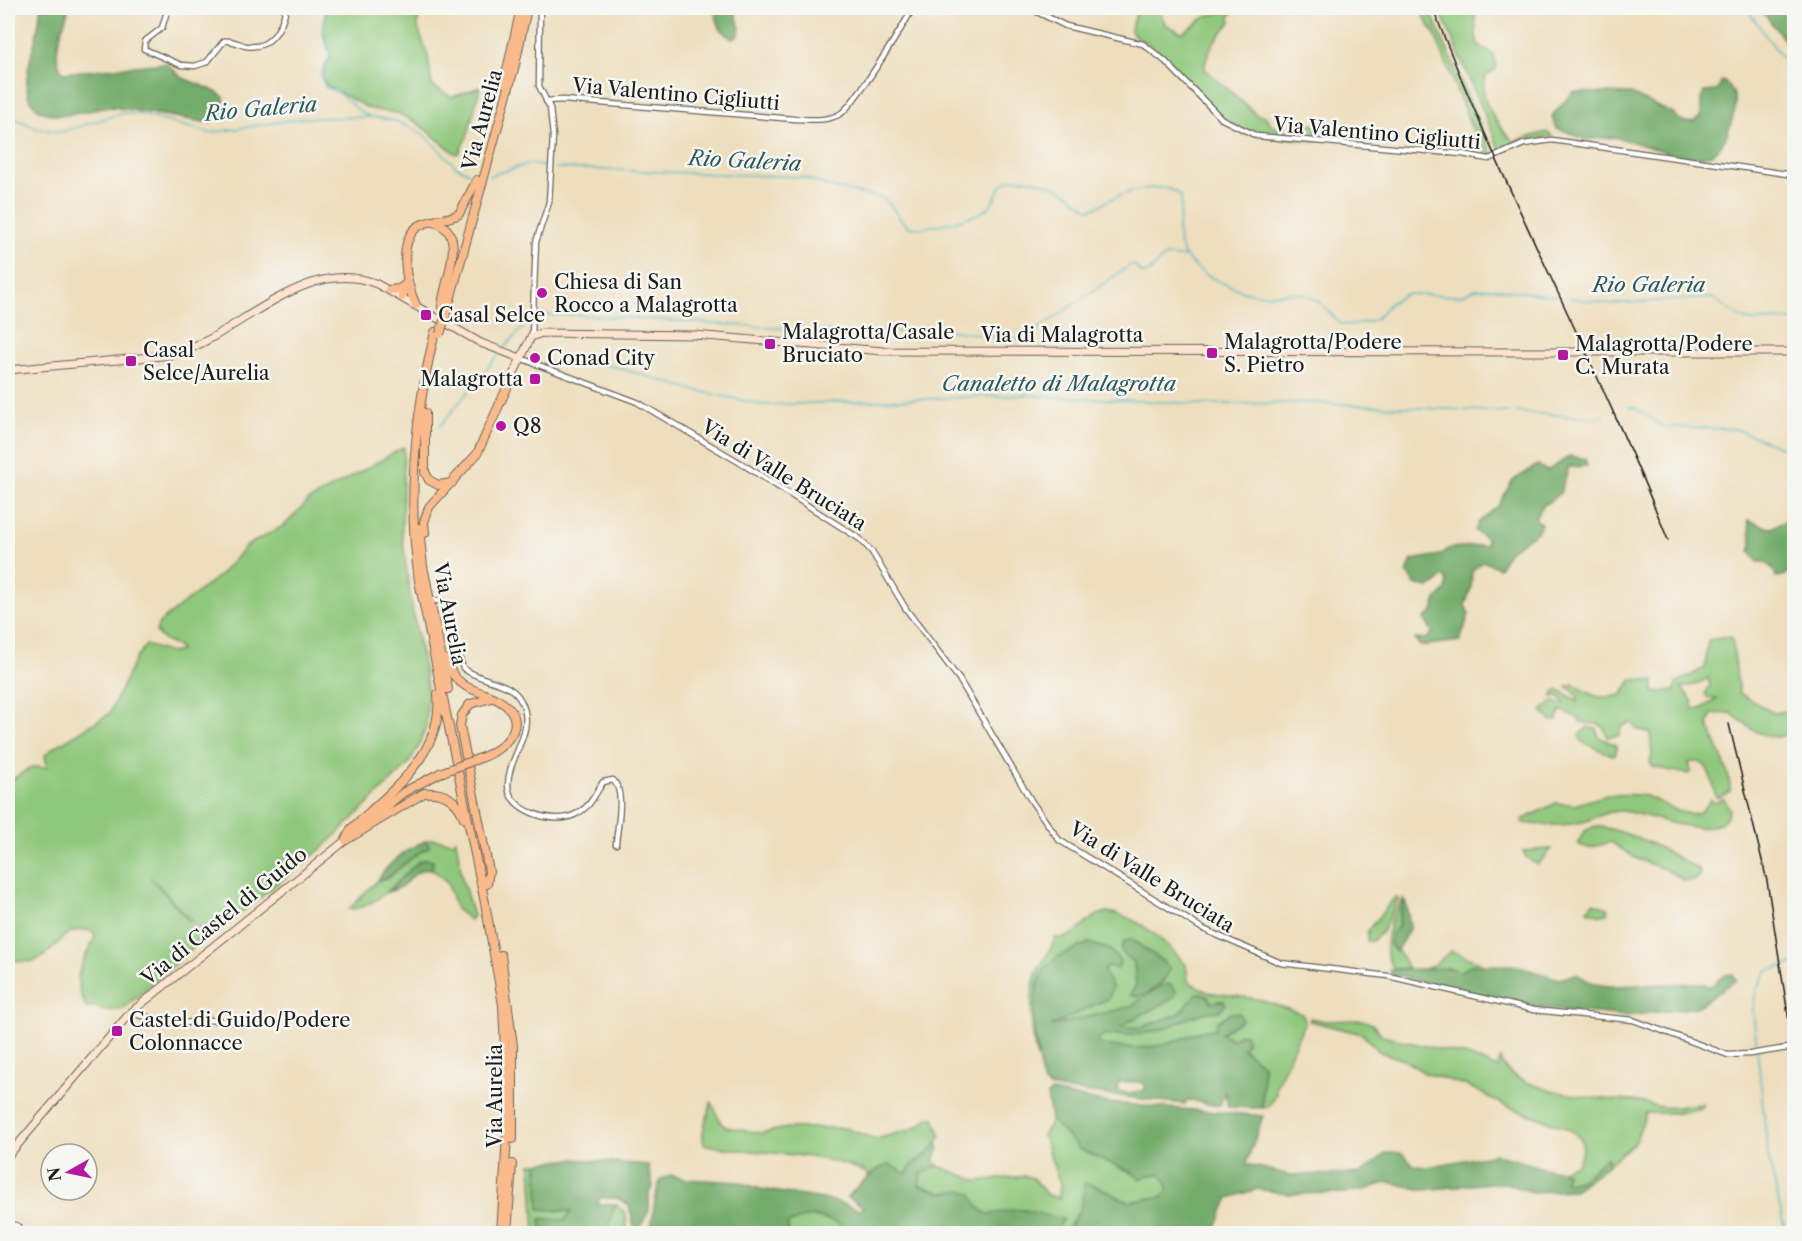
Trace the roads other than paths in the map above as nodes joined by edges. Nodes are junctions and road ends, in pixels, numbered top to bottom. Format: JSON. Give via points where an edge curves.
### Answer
{"nodes":[{"id":1,"x":168,"y":8,"type":"edge"},
{"id":2,"x":286,"y":8,"type":"edge"},
{"id":3,"x":527,"y":8,"type":"edge"},
{"id":4,"x":540,"y":8,"type":"edge"},
{"id":5,"x":913,"y":8,"type":"edge"},
{"id":6,"x":1029,"y":8,"type":"edge"},
{"id":7,"x":520,"y":11,"type":"edge"},
{"id":8,"x":546,"y":101,"type":"junction"},
{"id":9,"x":487,"y":154,"type":"junction"},
{"id":10,"x":1794,"y":176,"type":"edge"},
{"id":11,"x":477,"y":180,"type":"junction"},
{"id":12,"x":429,"y":222,"type":"junction"},
{"id":13,"x":408,"y":283,"type":"junction"},
{"id":14,"x":389,"y":290,"type":"junction"},
{"id":15,"x":402,"y":297,"type":"junction"},
{"id":16,"x":416,"y":305,"type":"junction"},
{"id":17,"x":445,"y":307,"type":"junction"},
{"id":18,"x":438,"y":333,"type":"junction"},
{"id":19,"x":532,"y":336,"type":"junction"},
{"id":20,"x":1583,"y":352,"type":"dead end"},
{"id":21,"x":1591,"y":352,"type":"dead end"},
{"id":22,"x":1794,"y":352,"type":"edge"},
{"id":23,"x":520,"y":358,"type":"junction"},
{"id":24,"x":8,"y":370,"type":"edge"},
{"id":25,"x":511,"y":379,"type":"joint"},
{"id":26,"x":425,"y":413,"type":"junction"},
{"id":27,"x":455,"y":482,"type":"junction"},
{"id":28,"x":421,"y":554,"type":"junction"},
{"id":29,"x":423,"y":566,"type":"junction"},
{"id":30,"x":419,"y":581,"type":"junction"},
{"id":31,"x":434,"y":600,"type":"junction"},
{"id":32,"x":498,"y":700,"type":"junction"},
{"id":33,"x":346,"y":840,"type":"junction"},
{"id":34,"x":616,"y":844,"type":"dead end"},
{"id":35,"x":487,"y":884,"type":"junction"},
{"id":36,"x":486,"y":903,"type":"junction"},
{"id":37,"x":130,"y":1014,"type":"junction"},
{"id":38,"x":266,"y":1024,"type":"dead end"},
{"id":39,"x":1794,"y":1047,"type":"edge"},
{"id":40,"x":8,"y":1156,"type":"edge"},
{"id":41,"x":8,"y":1223,"type":"edge"},
{"id":42,"x":18,"y":1226,"type":"dead end"},
{"id":43,"x":501,"y":1233,"type":"edge"},
{"id":44,"x":507,"y":1233,"type":"edge"}],
"edges":[{"from":1,"to":2,"type":"street","via":[[164,27],[145,41],[144,49],[192,66],[207,62],[224,41],[249,46],[270,40],[280,29]]},
{"from":3,"to":9,"type":"highway","name":"Via Aurelia"},
{"from":4,"to":8,"type":"street","via":[[539,86]]},
{"from":5,"to":8,"type":"street","name":"Via Valentino Cigliutti","via":[[851,104],[829,118],[794,119]]},
{"from":6,"to":10,"type":"street","name":"Via Valentino Cigliutti","via":[[1066,26],[1128,38],[1148,46],[1222,119],[1257,136],[1483,159],[1531,142],[1552,140]]},
{"from":7,"to":9,"type":"highway","name":"Via Aurelia"},
{"from":8,"to":19,"type":"street","name":"Via Valentino Cigliutti","via":[[553,122],[553,156],[547,214],[536,242]]},
{"from":9,"to":11,"type":"highway","name":"Via Aurelia"},
{"from":9,"to":17,"type":"highway","name":"Via Aurelia"},
{"from":11,"to":12,"type":"highway","via":[[459,214]]},
{"from":11,"to":17,"type":"highway","name":"Via Aurelia"},
{"from":12,"to":13,"type":"highway","via":[[417,227],[408,238]]},
{"from":12,"to":17,"type":"highway","via":[[445,228],[454,246]]},
{"from":13,"to":14,"type":"highway","via":[[399,290]]},
{"from":13,"to":15,"type":"highway"},
{"from":13,"to":16,"type":"highway"},
{"from":14,"to":15,"type":"main road"},
{"from":14,"to":24,"type":"main road","via":[[365,279],[337,277],[273,301],[179,353]]},
{"from":15,"to":16,"type":"main road"},
{"from":16,"to":23,"type":"main road","via":[[481,343]]},
{"from":17,"to":18,"type":"highway","name":"Via Aurelia"},
{"from":18,"to":26,"type":"highway","name":"Via Aurelia"},
{"from":18,"to":30,"type":"highway","name":"Via Aurelia","via":[[423,385],[415,460],[414,525]]},
{"from":19,"to":20,"type":"main road","name":"Via di Malagrotta","via":[[694,335],[883,351]]},
{"from":19,"to":23,"type":"main road"},
{"from":21,"to":22,"type":"main road"},
{"from":23,"to":25,"type":"main road"},
{"from":23,"to":39,"type":"street","name":"Via di Valle Bruciata","via":[[638,402],[860,539],[959,679],[1059,840],[1203,930],[1281,963],[1388,976],[1534,1010],[1633,1020],[1722,1053],[1750,1054]]},
{"from":25,"to":27,"type":"highway","via":[[485,440]]},
{"from":26,"to":27,"type":"highway","via":[[426,476],[438,485]]},
{"from":26,"to":28,"type":"highway","name":"Via Aurelia","via":[[419,489]]},
{"from":27,"to":28,"type":"highway","via":[[426,514]]},
{"from":28,"to":29,"type":"highway","name":"Via Aurelia"},
{"from":29,"to":31,"type":"highway"},
{"from":29,"to":35,"type":"highway","name":"Via Aurelia"},
{"from":30,"to":33,"type":"highway","via":[[438,690],[436,727],[420,760],[351,829]]},
{"from":30,"to":36,"type":"highway","name":"Via Aurelia"},
{"from":31,"to":32,"type":"highway","via":[[452,673],[466,686]]},
{"from":31,"to":34,"type":"street","via":[[444,602],[463,668],[512,689],[523,706],[525,733],[508,782],[511,797],[521,807],[539,815],[565,818],[592,802],[603,782],[612,779],[619,795]]},
{"from":32,"to":33,"type":"highway","bridge":true,"via":[[512,714],[513,732],[501,748],[440,772],[404,792]]},
{"from":32,"to":35,"type":"highway","via":[[472,702],[463,713],[460,726],[489,871]]},
{"from":33,"to":36,"type":"highway","via":[[418,795],[446,795],[463,815],[478,889]]},
{"from":33,"to":37,"type":"main road","name":"Via di Castel di Guido"},
{"from":35,"to":44,"type":"highway","name":"Via Aurelia","via":[[513,1046],[514,1117]]},
{"from":36,"to":43,"type":"highway","name":"Via Aurelia","via":[[506,1047],[508,1136]]},
{"from":37,"to":38,"type":"street","via":[[177,1024],[209,1020]]},
{"from":37,"to":40,"type":"main road","name":"Via di Castel di Guido"},
{"from":41,"to":42,"type":"street"}]}
